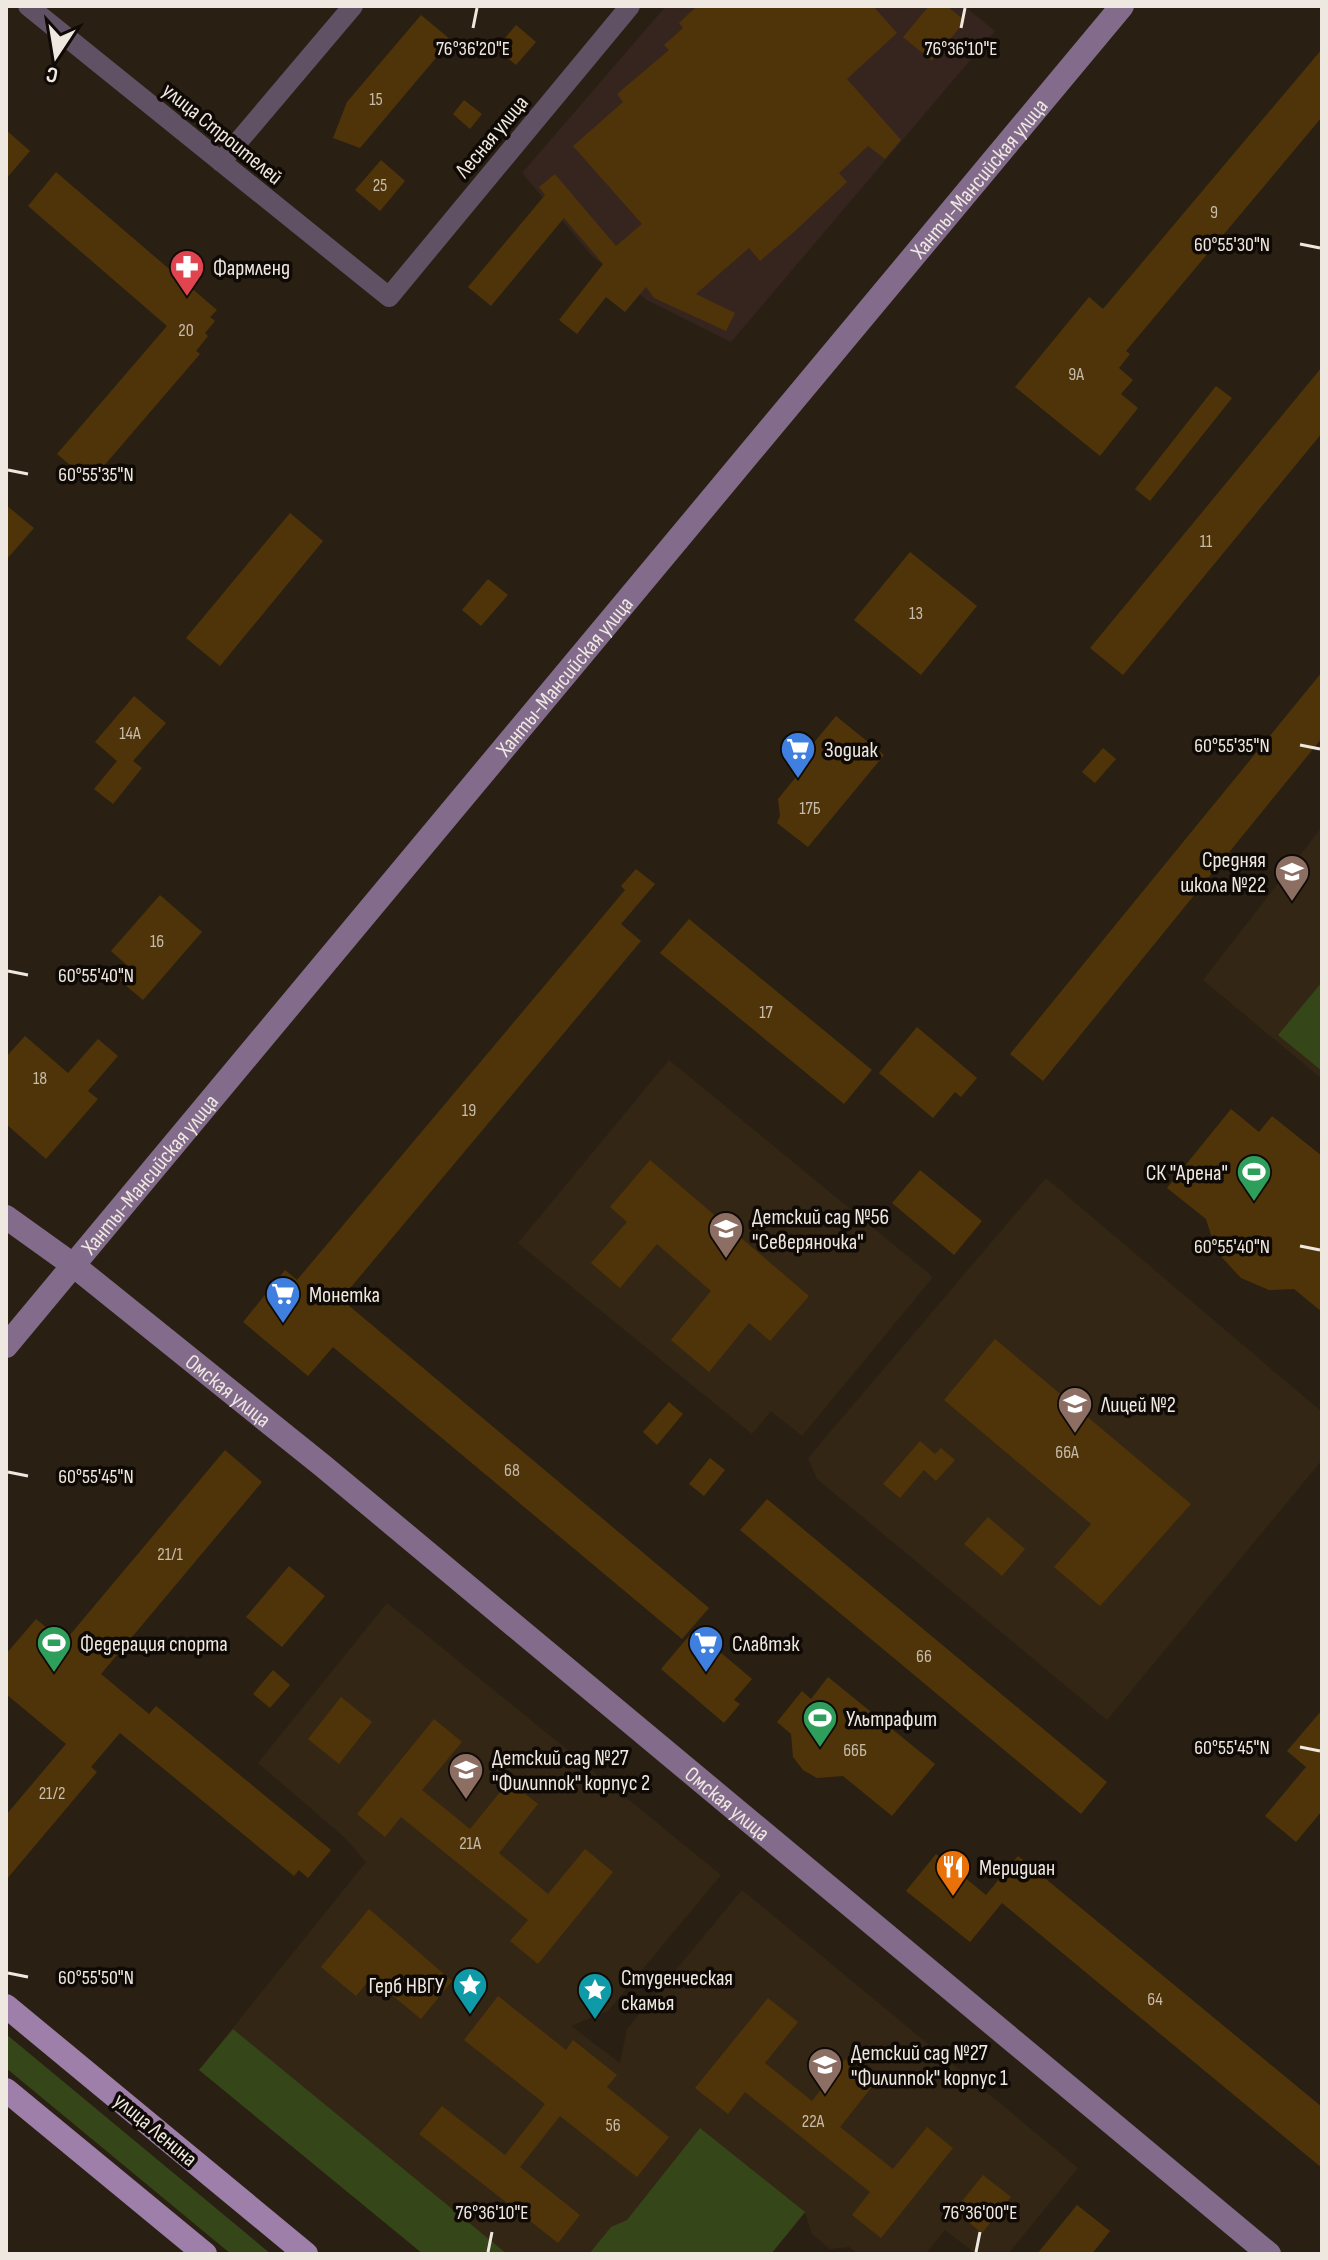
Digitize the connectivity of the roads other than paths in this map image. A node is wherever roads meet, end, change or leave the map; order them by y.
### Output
1 (28, 6) edge
2 (353, 6) edge
3 (630, 6) edge
4 (1122, 6) edge
5 (221, 162) junction
6 (389, 297) joint
7 (6, 1217) edge
8 (73, 1265) junction
9 (6, 1346) edge
10 (6, 2006) edge
11 (6, 2090) edge
12 (205, 2254) edge
13 (306, 2254) edge
14 (1269, 2254) edge

1 - 5 street, улица Строителей
2 - 5 street
3 - 6 street, Лесная улица
4 - 8 main road, Ханты-Мансийская улица
5 - 6 street, улица Строителей
7 - 8 main road, Омская улица
8 - 9 main road, Ханты-Мансийская улица
8 - 14 main road, Омская улица
10 - 13 main road, улица Ленина
11 - 12 main road

